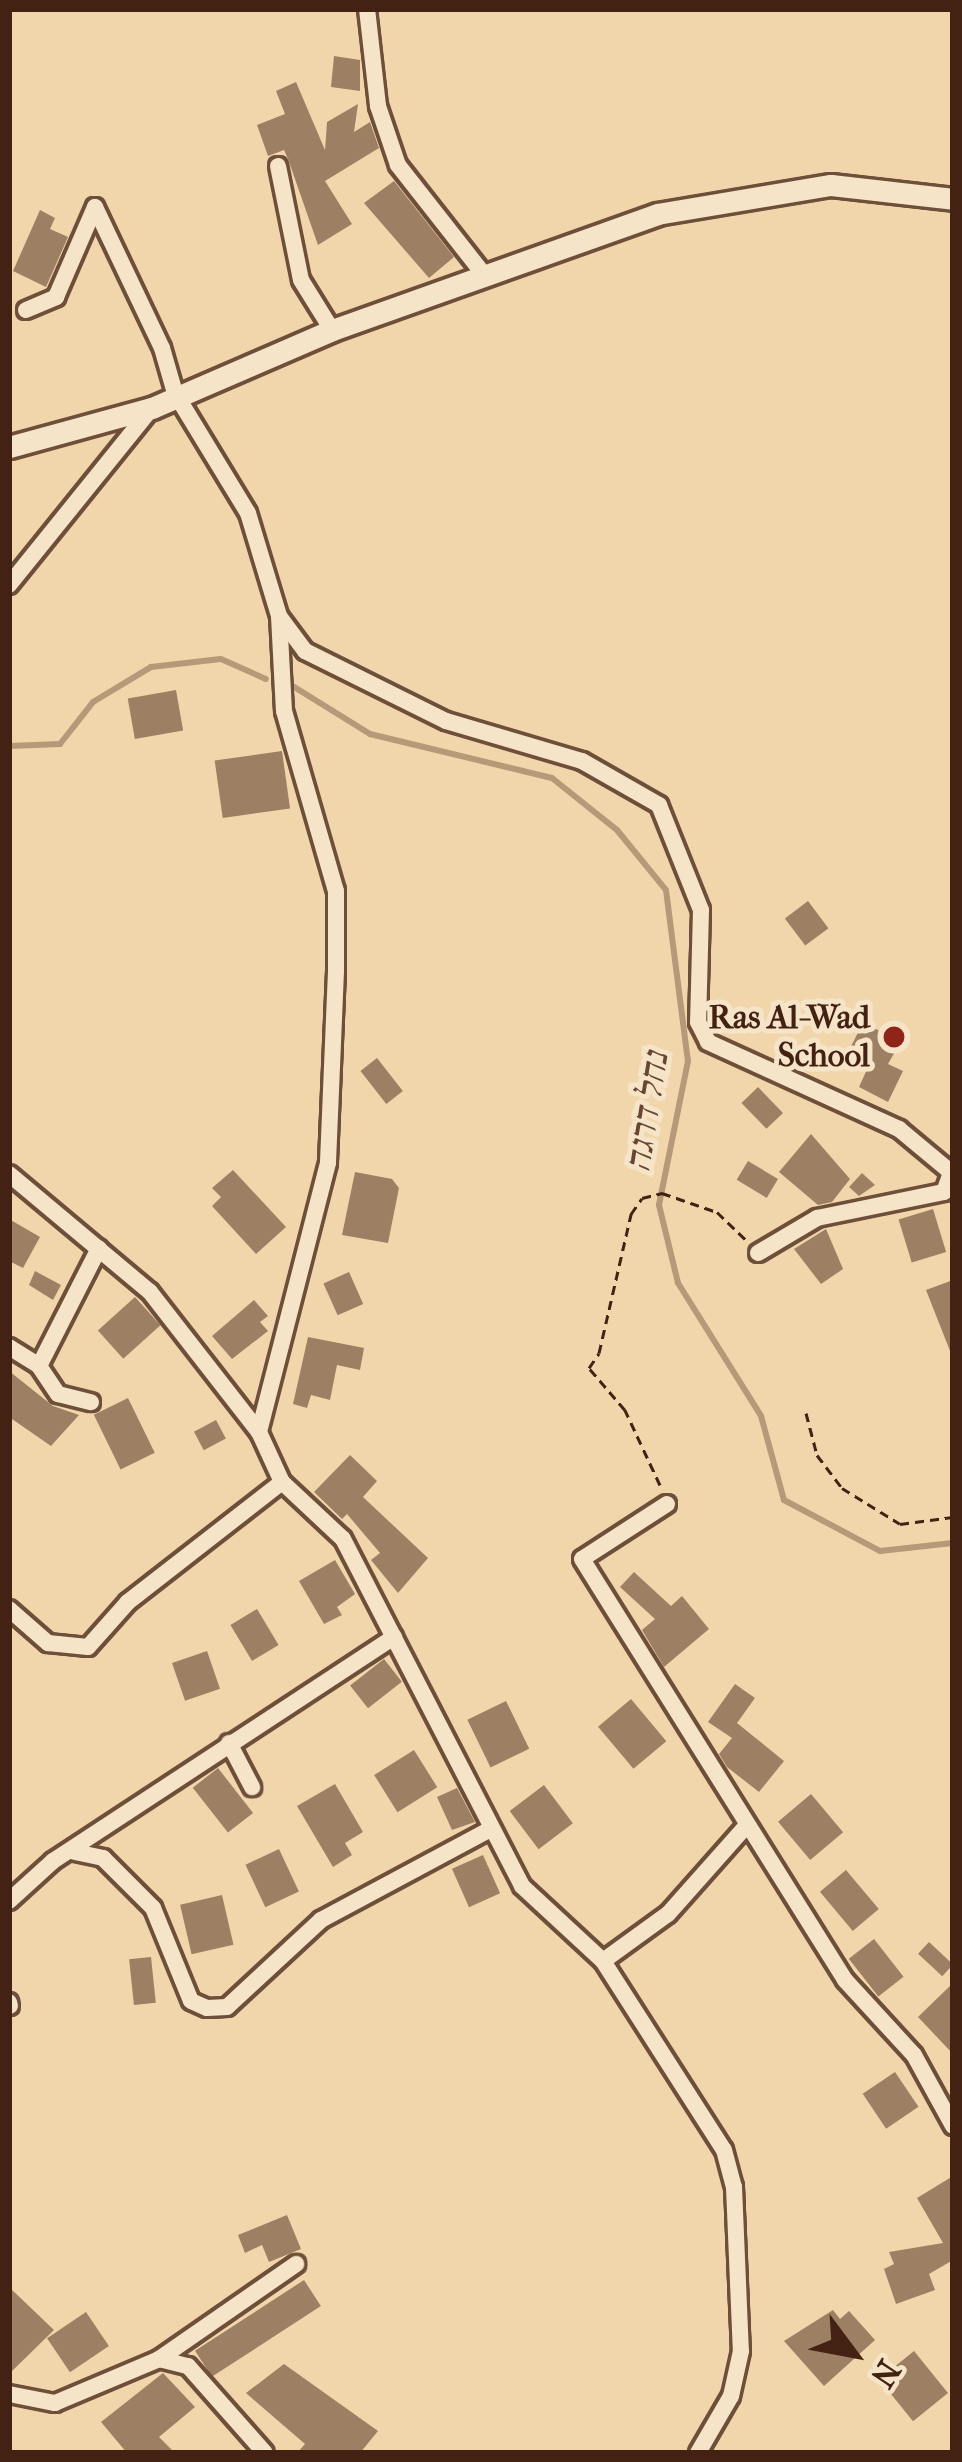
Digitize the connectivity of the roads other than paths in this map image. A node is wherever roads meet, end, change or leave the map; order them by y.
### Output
1 (367, 9) edge
2 (278, 166) dead end
3 (953, 199) edge
4 (484, 276) junction
5 (26, 310) dead end
6 (332, 330) junction
7 (175, 393) junction
8 (152, 408) junction
9 (9, 448) edge
10 (9, 585) edge
11 (279, 616) junction
12 (9, 1174) edge
13 (952, 1174) edge
14 (949, 1195) edge
15 (99, 1248) junction
16 (758, 1253) road end
17 (9, 1347) edge
18 (39, 1366) junction
19 (91, 1402) dead end
20 (259, 1432) junction
21 (281, 1482) junction
22 (667, 1504) road end
23 (9, 1609) edge
24 (394, 1636) junction
25 (229, 1743) junction
26 (253, 1787) dead end
27 (747, 1825) junction
28 (491, 1829) junction
29 (75, 1852) junction
30 (9, 1901) edge
31 (603, 1961) junction
32 (953, 2126) edge
33 (296, 2264) dead end
34 (159, 2359) junction
35 (9, 2395) edge
36 (266, 2453) edge
37 (698, 2453) edge

1 - 4 street
2 - 6 street
3 - 4 street
4 - 6 street
5 - 7 street
6 - 7 street
7 - 8 street
7 - 11 street
8 - 9 street
8 - 10 street
11 - 13 street
11 - 20 street
12 - 15 street
13 - 14 street
14 - 16 street
15 - 18 street
15 - 20 street
17 - 18 street
18 - 19 street
20 - 21 street
21 - 23 street
21 - 24 street
22 - 27 street
24 - 25 street
24 - 28 street
25 - 26 street
25 - 29 street
27 - 31 street
27 - 32 street
28 - 29 street
28 - 31 street
29 - 30 street
31 - 37 street
33 - 34 street
34 - 35 street
34 - 36 street

